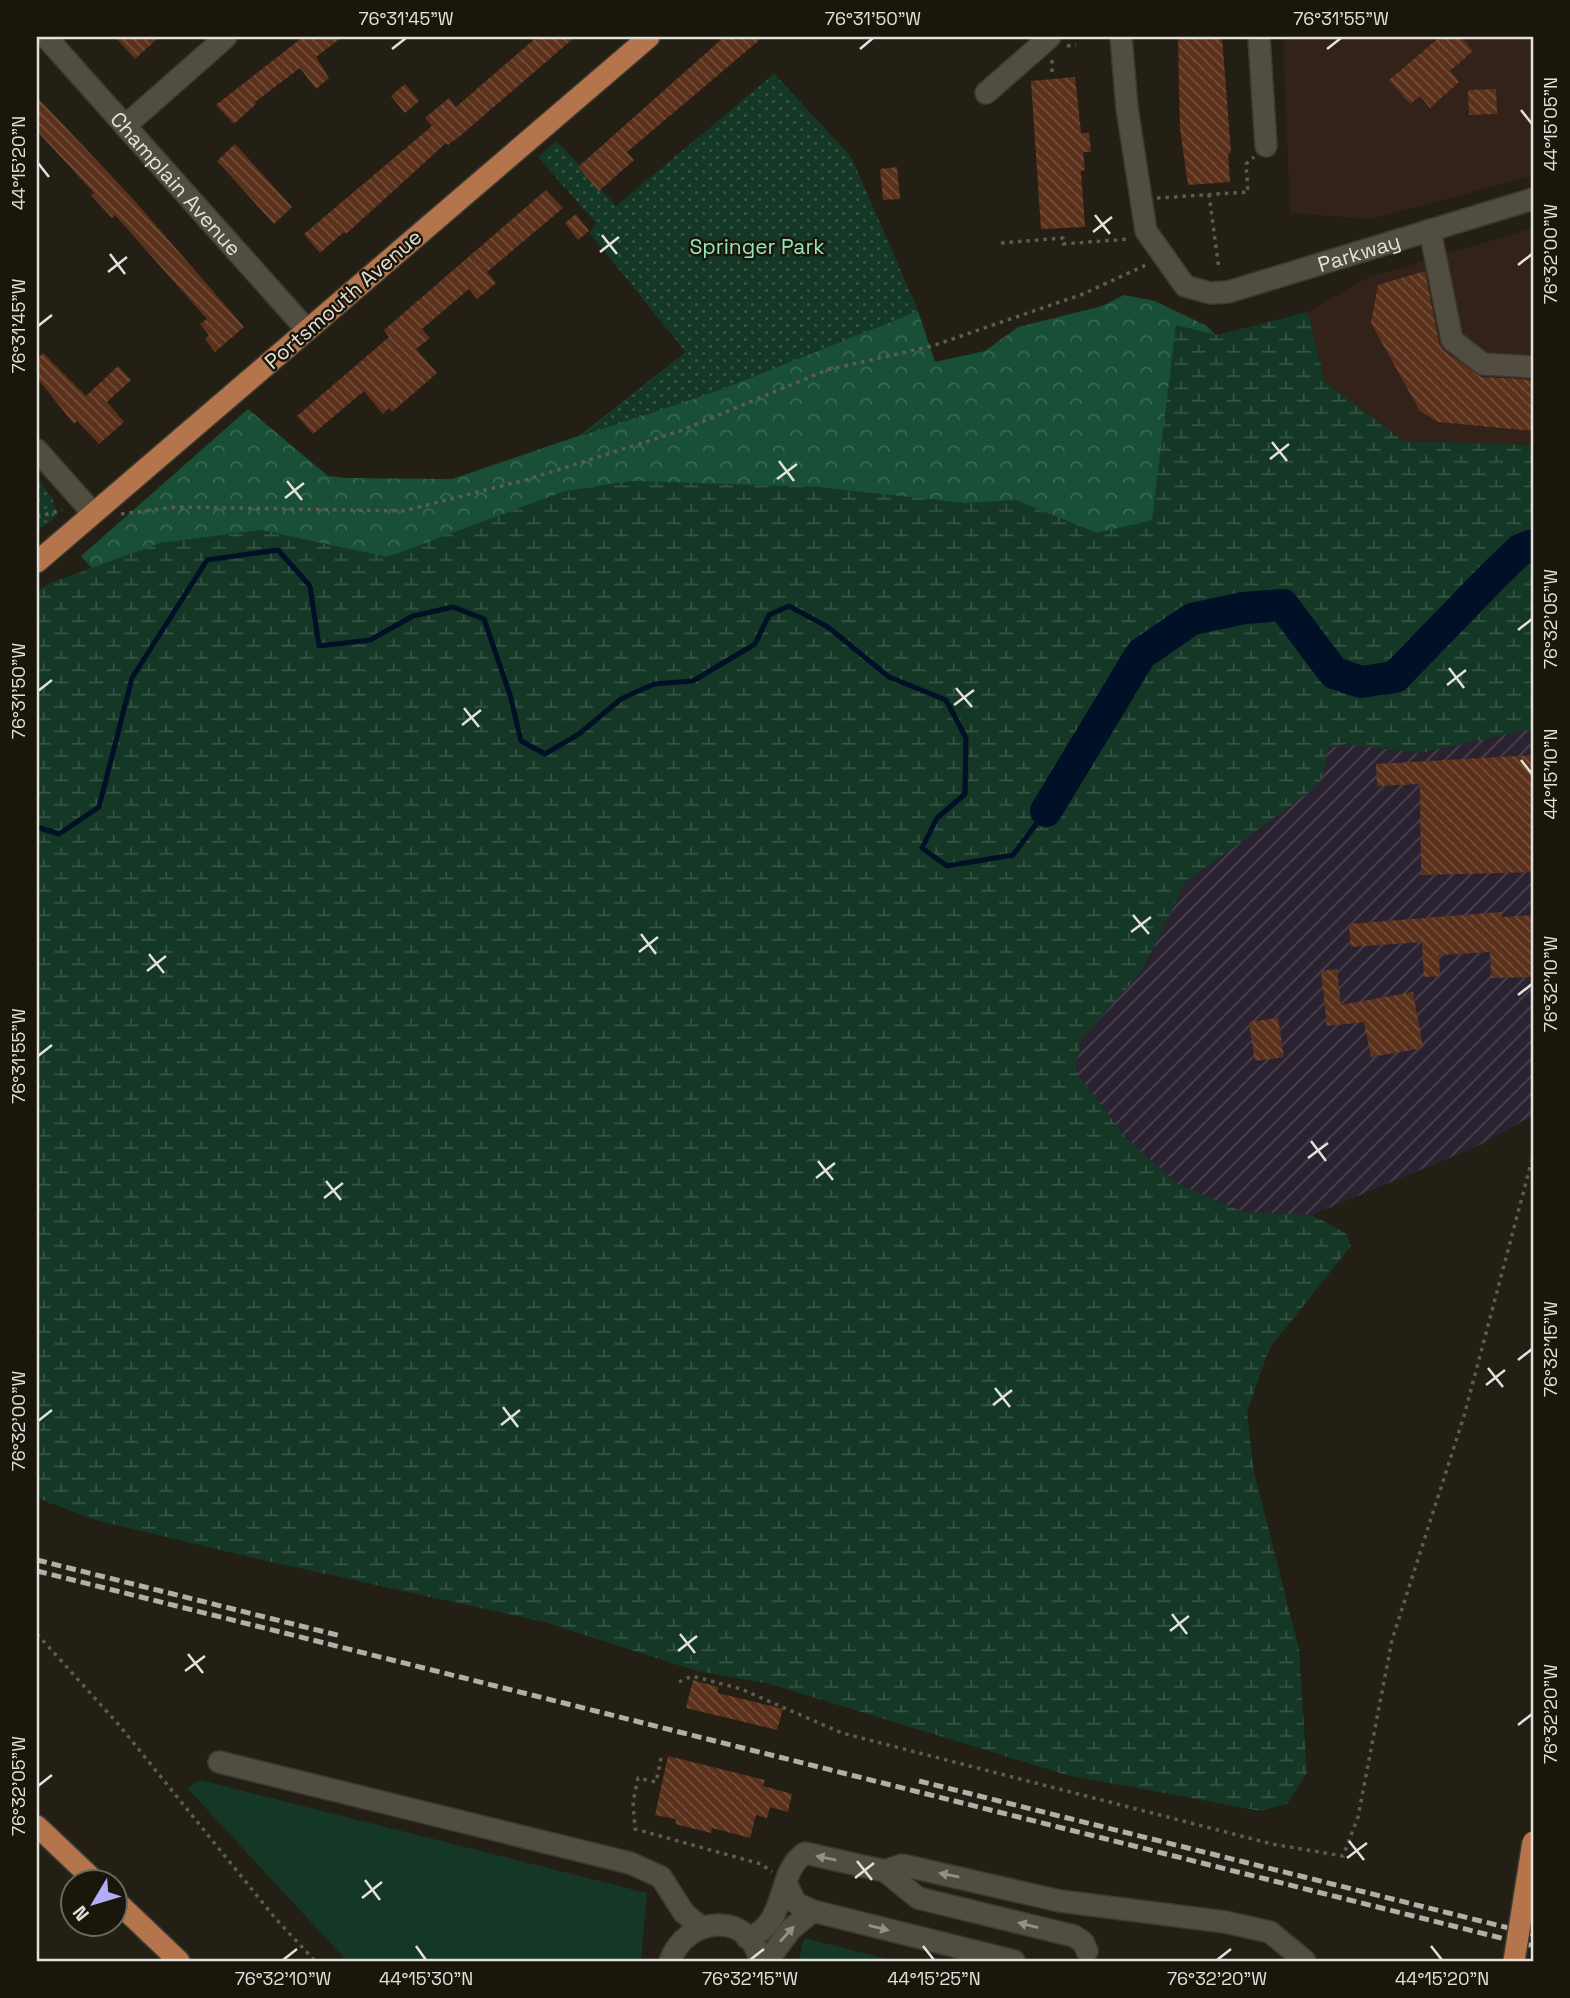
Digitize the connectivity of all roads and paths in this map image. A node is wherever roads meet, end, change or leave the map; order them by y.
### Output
1 (46, 37) edge
2 (226, 37) edge
3 (649, 37) edge
4 (1049, 37) edge
5 (1121, 37) edge
6 (1259, 37) edge
7 (986, 93) dead end
8 (125, 126) junction
9 (1266, 146) joint
10 (1209, 194) junction
11 (1141, 199) junction
12 (1533, 199) edge
13 (1430, 230) junction
14 (1150, 237) junction
15 (1001, 243) dead end
16 (1164, 256) junction
17 (1219, 270) dead end
18 (307, 330) junction
19 (1533, 367) edge
20 (37, 450) edge
21 (62, 510) dead end
22 (102, 515) junction
23 (37, 517) edge
24 (37, 562) edge
25 (1533, 1156) edge
26 (37, 1634) edge
27 (679, 1682) dead end
28 (661, 1758) dead end
29 (219, 1762) dead end
30 (37, 1826) edge
31 (1533, 1840) edge
32 (81, 1868) edge
33 (885, 1871) junction
34 (787, 1885) junction
35 (675, 1896) junction
36 (1095, 1906) junction
37 (813, 1911) junction
38 (130, 1914) edge
39 (701, 1927) junction
40 (747, 1938) junction
41 (672, 1955) edge
42 (1085, 1956) edge
43 (179, 1961) edge
44 (315, 1961) edge
45 (760, 1961) edge
46 (767, 1961) edge
47 (1014, 1961) edge
48 (1305, 1961) edge
49 (1514, 1961) edge

1 - 8 street, Champlain Avenue
2 - 8 street
3 - 18 main road, Portsmouth Avenue
4 - 7 street
5 - 11 street
6 - 9 street
8 - 18 street, Champlain Avenue
9 - 10 path
10 - 11 path
10 - 17 path
11 - 14 street
12 - 13 street, Parkway
13 - 16 street, Parkway
13 - 19 street
14 - 15 path
14 - 16 street
16 - 22 path
18 - 22 main road, Portsmouth Avenue
20 - 22 street
21 - 23 path
22 - 24 main road, Portsmouth Avenue
25 - 27 path
26 - 44 path
28 - 34 path
29 - 35 street
30 - 32 main road
31 - 49 main road, bridge
33 -> 34 street
36 -> 33 street
42 -> 33 street
34 - 37 street
34 - 40 street
35 - 39 street
35 - 41 street
36 - 42 street
36 - 48 street
46 -> 37 street
37 -> 47 street
38 - 43 main road
39 - 40 street
39 - 41 street
40 - 45 street

